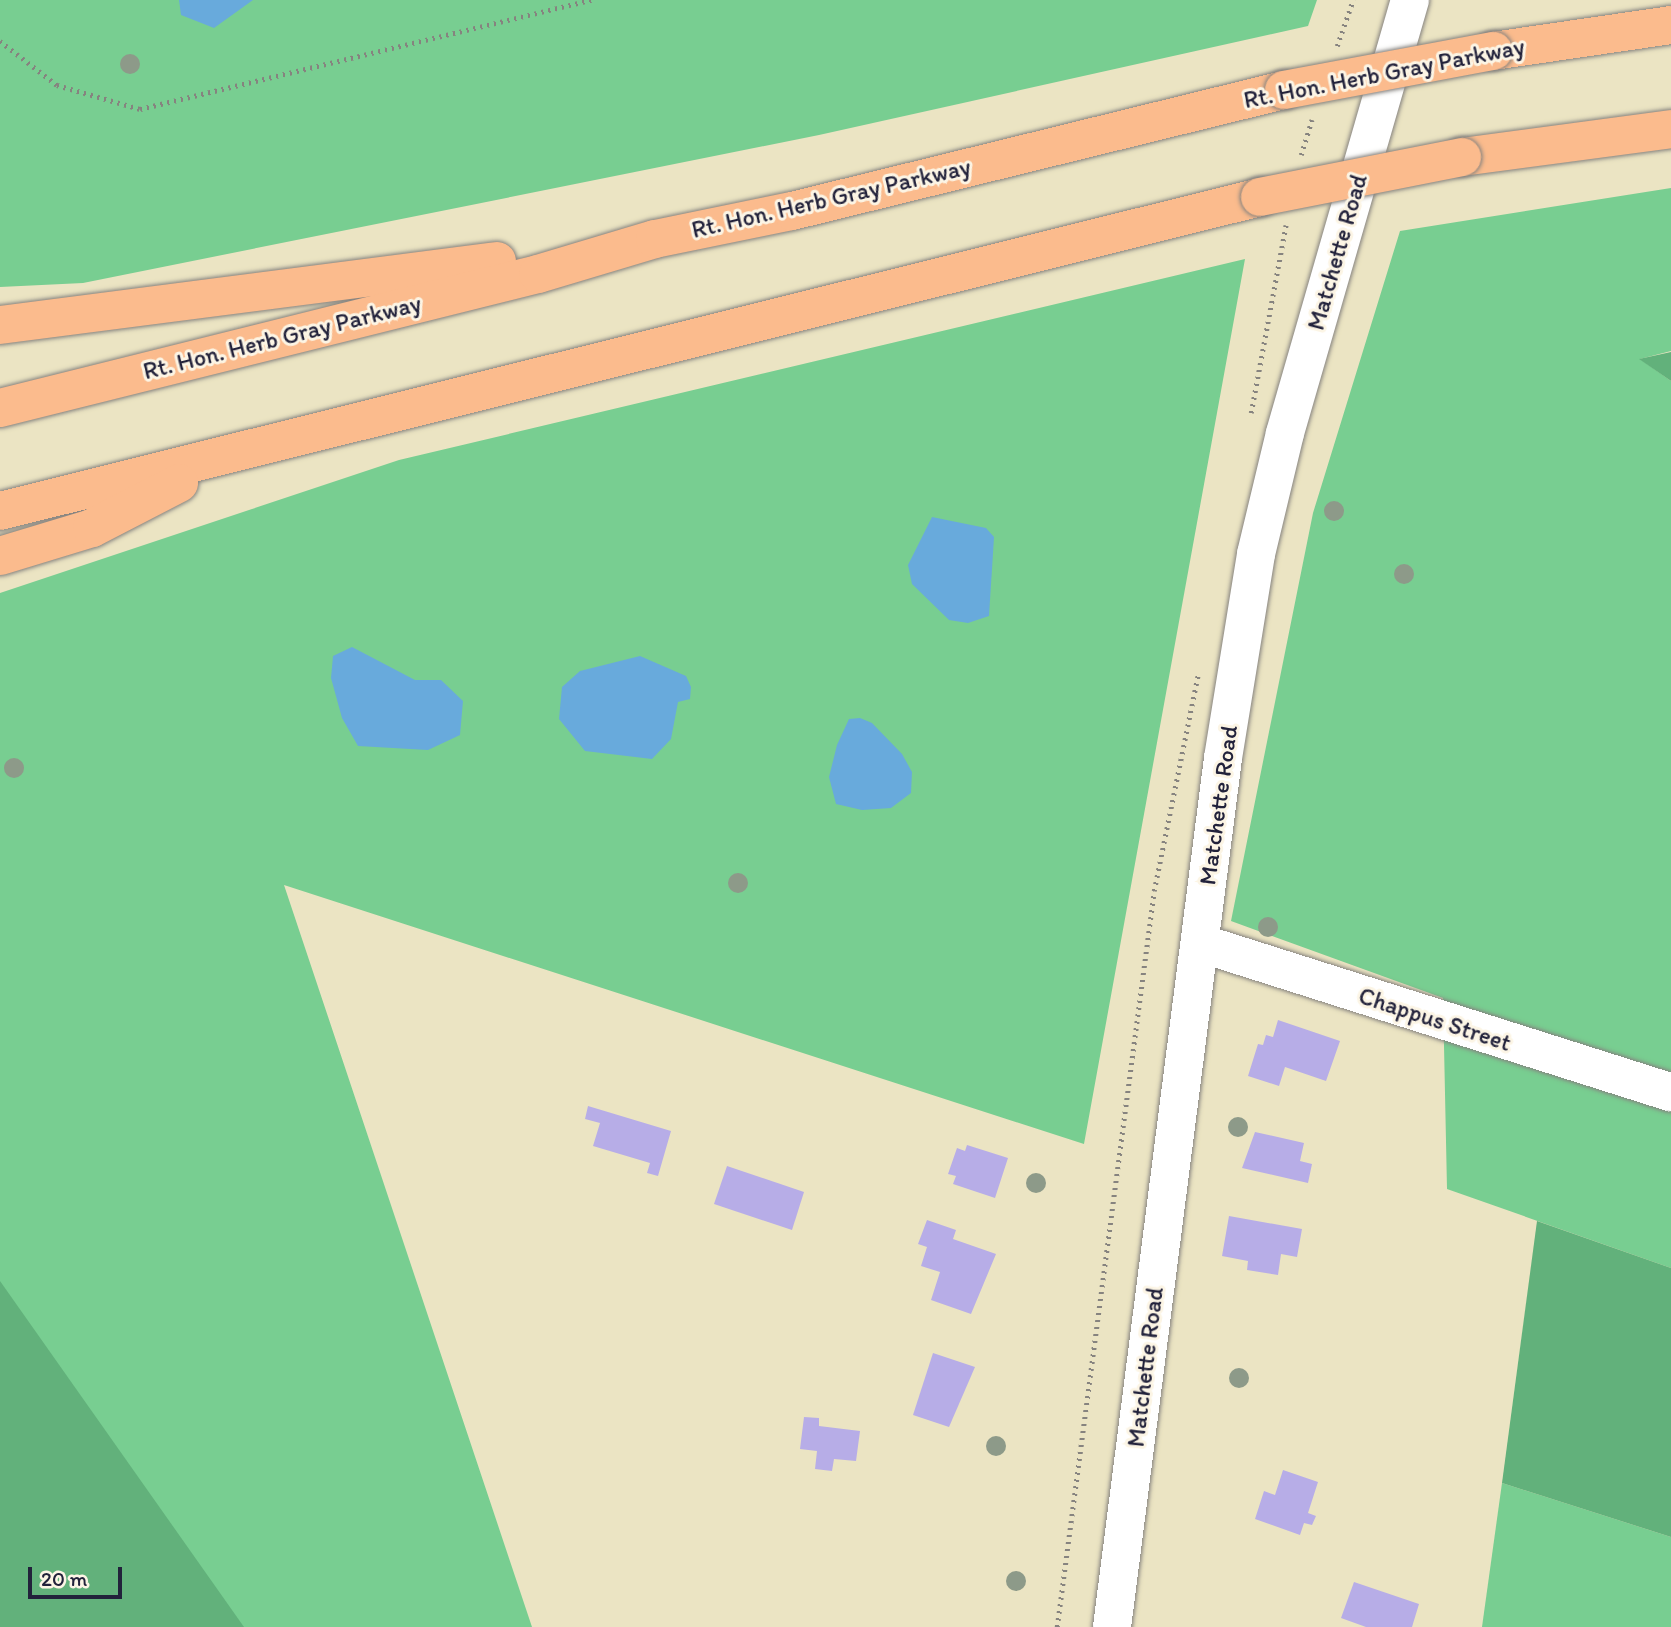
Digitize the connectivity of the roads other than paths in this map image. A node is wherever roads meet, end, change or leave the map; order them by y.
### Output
1 (1409, 0) edge
2 (1671, 25) edge
3 (1671, 129) edge
4 (655, 239) junction
5 (0, 325) edge
6 (0, 408) edge
7 (234, 455) junction
8 (0, 511) edge
9 (0, 556) edge
10 (1200, 943) junction
11 (1671, 1092) edge
12 (1112, 1627) edge

1 - 10 street, Matchette Road
2 - 4 highway, Rt. Hon. Herb Gray Parkway, bridge
3 - 7 highway, bridge
4 - 5 highway
4 - 6 highway, Rt. Hon. Herb Gray Parkway
7 - 8 highway
7 - 9 highway
10 - 11 street, Chappus Street
10 - 12 street, Matchette Road

